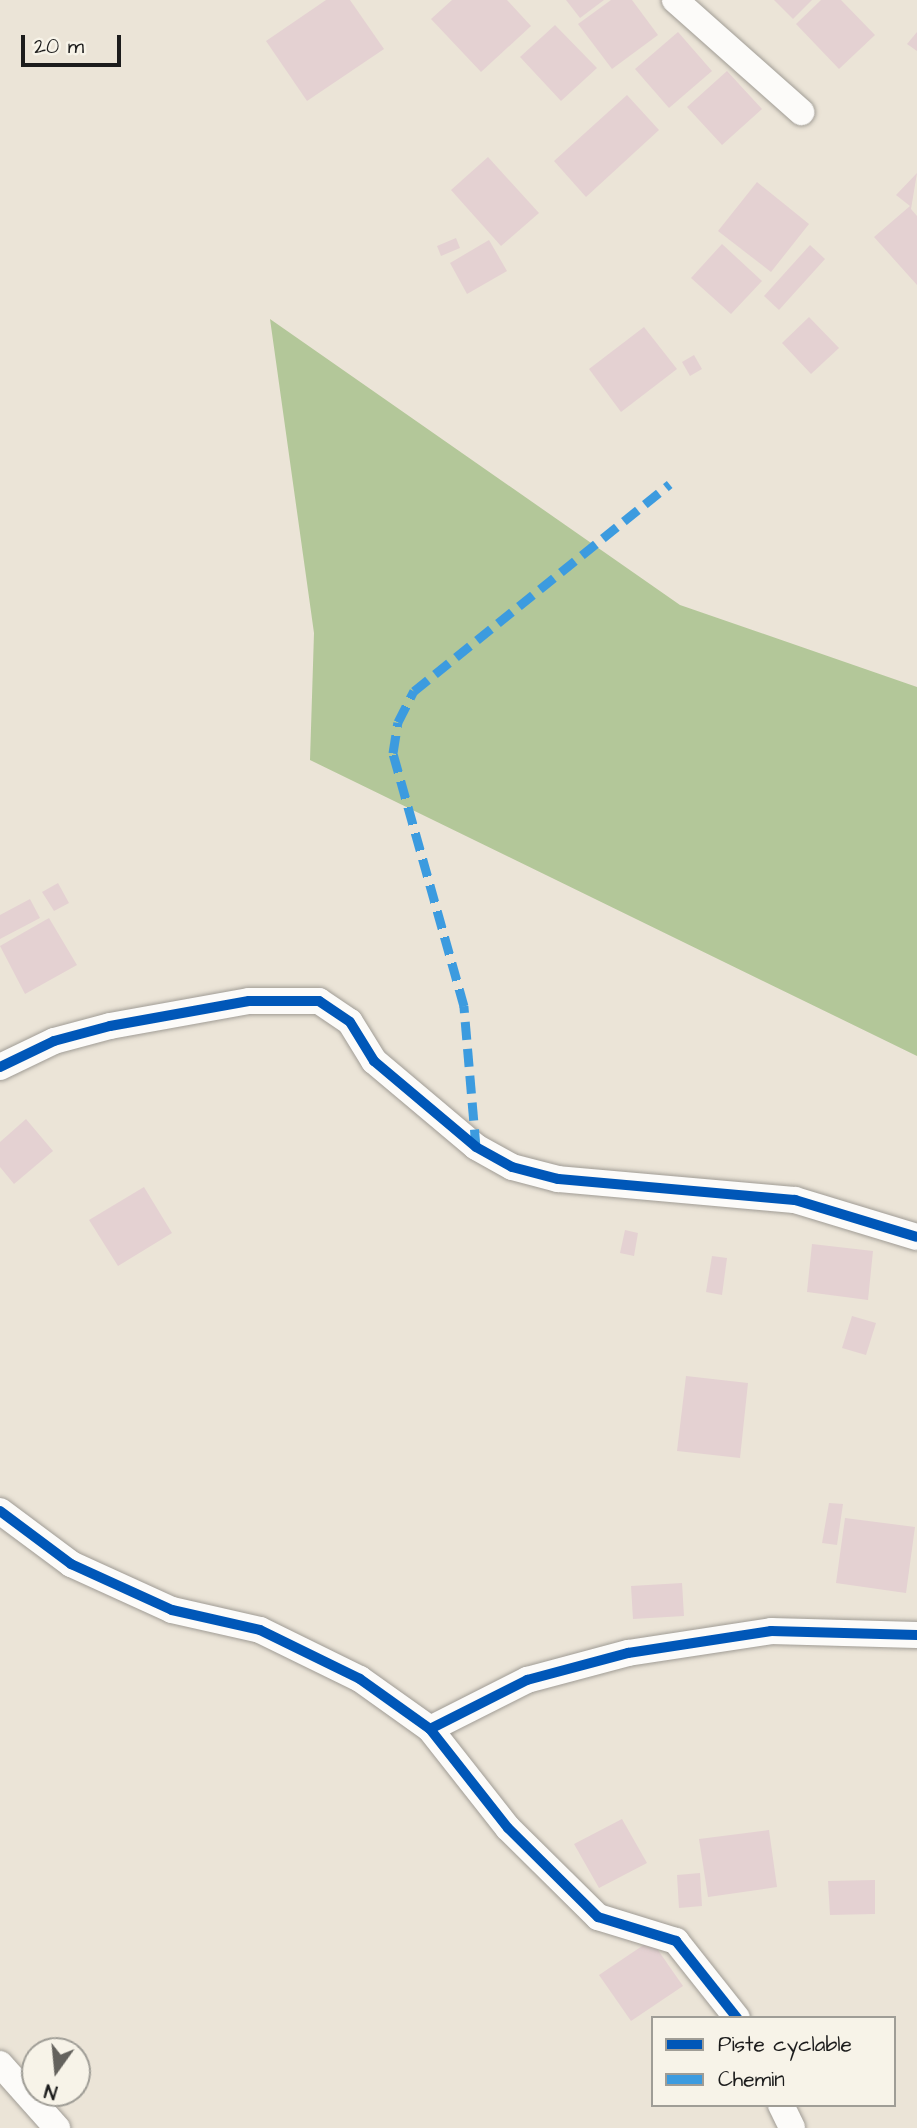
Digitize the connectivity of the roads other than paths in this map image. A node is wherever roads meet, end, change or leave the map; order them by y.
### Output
1 (675, 0) edge
2 (801, 112) dead end
3 (0, 1067) edge
4 (917, 1237) edge
5 (0, 1511) edge
6 (917, 1635) edge
7 (430, 1729) junction
8 (735, 2016) edge
9 (0, 2064) edge
10 (782, 2107) edge
11 (57, 2128) edge
12 (792, 2128) edge

1 - 2 street
3 - 4 street
5 - 7 street
6 - 7 street
7 - 8 street
9 - 11 street
10 - 12 street

